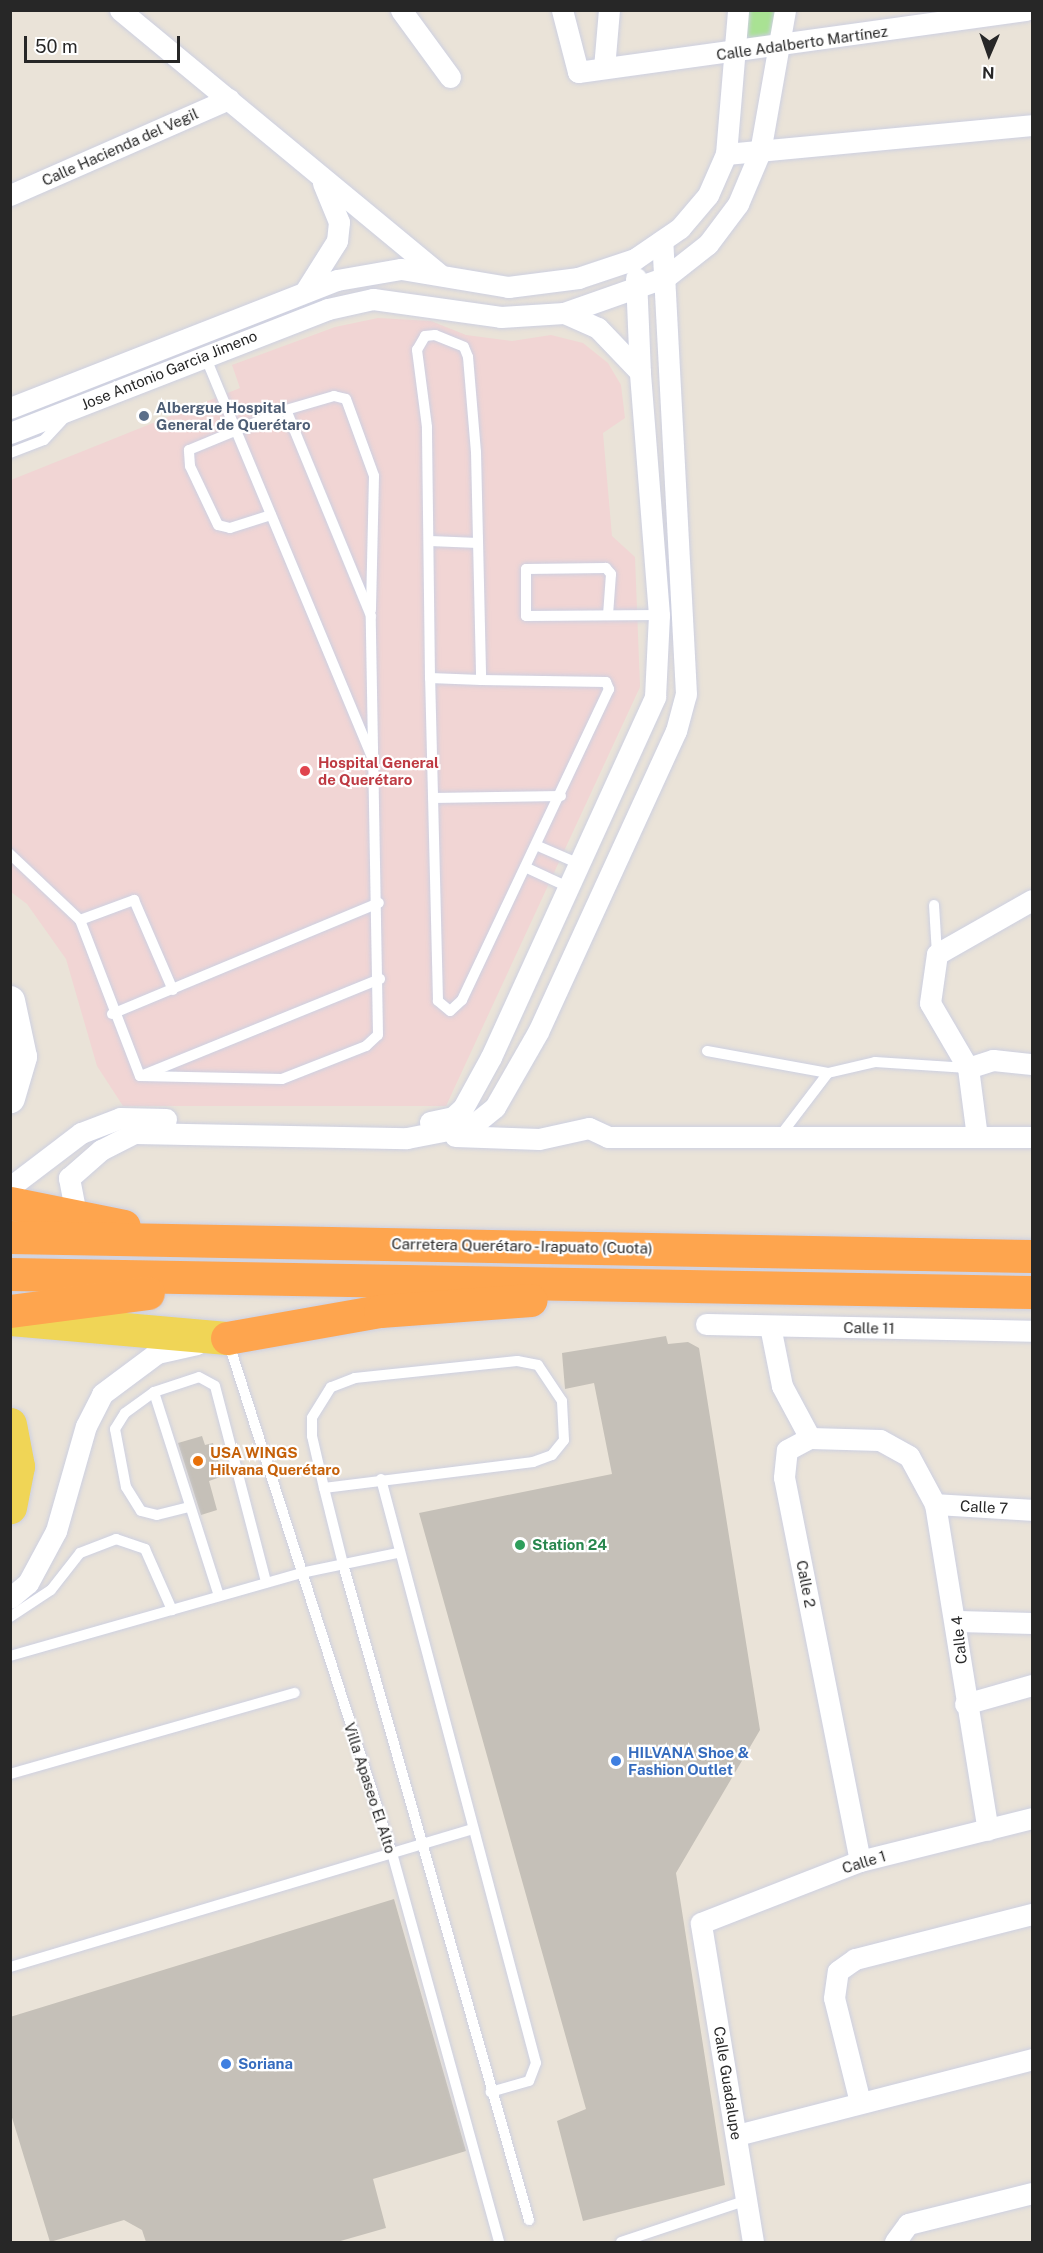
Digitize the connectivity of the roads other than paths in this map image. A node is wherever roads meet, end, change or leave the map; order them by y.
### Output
1 (120, 10) edge
2 (401, 10) edge
3 (562, 10) edge
4 (609, 10) edge
5 (738, 10) edge
6 (785, 10) edge
7 (1027, 10) edge
8 (906, 20) edge
9 (780, 45) junction
10 (734, 53) junction
11 (604, 68) junction
12 (450, 77) dead end
13 (229, 99) junction
14 (1032, 125) edge
15 (760, 152) junction
16 (726, 154) junction
17 (322, 179) junction
18 (10, 195) edge
19 (662, 241) junction
20 (635, 259) junction
21 (440, 274) junction
22 (666, 277) junction
23 (306, 290) junction
24 (637, 290) junction
25 (564, 313) junction
26 (205, 356) junction
27 (640, 372) junction
28 (10, 408) edge
29 (73, 409) junction
30 (286, 410) junction
31 (237, 428) junction
32 (10, 433) edge
33 (10, 453) edge
34 (271, 515) junction
35 (430, 540) junction
36 (478, 543) junction
37 (608, 615) junction
38 (659, 615) junction
39 (371, 616) junction
40 (430, 678) junction
41 (481, 680) junction
42 (375, 766) junction
43 (561, 795) junction
44 (433, 798) junction
45 (538, 846) junction
46 (10, 854) edge
47 (583, 865) junction
48 (527, 868) junction
49 (572, 888) junction
50 (1032, 900) edge
51 (379, 903) junction
52 (934, 905) dead end
53 (80, 920) junction
54 (937, 954) junction
55 (380, 979) junction
56 (173, 990) junction
57 (10, 1000) edge
58 (112, 1014) junction
59 (707, 1051) dead end
60 (1032, 1064) edge
61 (968, 1068) junction
62 (828, 1073) junction
63 (140, 1076) junction
64 (10, 1098) edge
65 (410, 1126) junction
66 (435, 1135) junction
67 (978, 1137) junction
68 (1032, 1137) edge
69 (778, 1139) junction
70 (10, 1187) edge
71 (10, 1203) edge
72 (76, 1214) junction
73 (10, 1238) edge
74 (181, 1240) junction
75 (1032, 1256) edge
76 (10, 1274) edge
77 (261, 1278) junction
78 (759, 1284) junction
79 (1032, 1292) edge
80 (10, 1311) edge
81 (10, 1319) edge
82 (706, 1324) dead end
83 (770, 1326) junction
84 (1032, 1331) edge
85 (227, 1338) junction
86 (154, 1392) junction
87 (10, 1424) edge
88 (810, 1438) junction
89 (381, 1479) junction
90 (324, 1488) junction
91 (935, 1504) junction
92 (10, 1507) edge
93 (188, 1507) junction
94 (1032, 1510) edge
95 (398, 1552) junction
96 (343, 1564) junction
97 (301, 1573) junction
98 (266, 1582) junction
99 (219, 1596) junction
100 (10, 1598) edge
101 (172, 1610) junction
102 (10, 1617) edge
103 (958, 1621) junction
104 (1032, 1623) edge
105 (10, 1656) edge
106 (1032, 1685) edge
107 (295, 1693) dead end
108 (965, 1704) junction
109 (10, 1774) edge
110 (1032, 1818) edge
111 (471, 1830) junction
112 (988, 1830) junction
113 (421, 1845) junction
114 (392, 1853) junction
115 (860, 1862) junction
116 (1032, 1914) edge
117 (701, 1923) joint
118 (10, 1967) edge
119 (1032, 2058) edge
120 (491, 2092) junction
121 (860, 2102) junction
122 (737, 2134) junction
123 (1032, 2193) edge
124 (744, 2201) junction
125 (529, 2220) dead end
126 (499, 2242) edge
127 (621, 2242) edge
128 (753, 2242) edge
129 (895, 2242) edge

1 - 13 street
2 - 12 street
3 - 11 street, Calle Adalberto Martínez
4 - 11 street
5 - 10 street, Jose Antonio Garcia Jimeno
6 - 9 street
7 - 8 street, Calle Adalberto Martínez
8 - 9 street, Calle Adalberto Martínez
9 - 10 street, Calle Adalberto Martínez
9 - 15 street
10 - 11 street, Calle Adalberto Martínez
10 - 16 street, Jose Antonio Garcia Jimeno
13 - 17 street
13 - 18 street, Calle Hacienda del Vegil
14 - 15 street
15 - 16 street
15 - 22 street
16 - 19 street, Jose Antonio Garcia Jimeno
17 - 21 street
17 - 23 street
19 - 20 street, Jose Antonio Garcia Jimeno
19 - 22 street
20 - 21 street, Jose Antonio Garcia Jimeno
20 - 24 street
21 - 23 street, Jose Antonio Garcia Jimeno
22 - 24 street
22 - 66 street
23 - 28 street, Jose Antonio Garcia Jimeno
24 - 25 street
24 - 27 street
25 - 26 street, Jose Antonio Garcia Jimeno
25 - 27 street
26 - 29 street, Jose Antonio Garcia Jimeno
26 - 31 lane
27 - 38 street
29 - 32 street, Jose Antonio Garcia Jimeno
29 - 33 lane
30 - 31 lane
30 - 39 lane
30 - 39 lane
31 - 34 lane
31 - 34 lane
34 - 42 lane
35 - 36 lane
35 - 36 lane
35 - 40 lane
36 - 41 lane
37 - 37 lane
37 - 38 lane
38 - 47 street
39 - 42 lane
40 - 41 lane
40 - 44 lane
41 - 43 lane
42 - 51 lane
43 - 44 lane
43 - 45 lane
44 - 48 lane
45 - 47 lane
45 - 48 lane
46 - 53 lane
47 - 49 street
48 - 49 lane
49 - 65 street
50 - 54 street
51 - 55 lane
51 - 56 lane
52 - 54 lane
53 - 56 lane
53 - 58 lane
54 - 61 street
55 - 63 lane
55 - 63 lane
56 - 58 lane
57 - 64 main road
58 - 63 lane
59 - 62 lane
60 - 61 street
61 - 62 lane
61 - 67 street
62 - 69 lane
65 - 66 street
65 - 70 street
66 - 69 street
66 - 72 street
67 - 68 street
67 - 69 street
71 - 72 highway
72 - 74 highway
73 - 74 highway, Carretera Querétaro - Irapuato (Cuota)
74 - 75 highway, Carretera Querétaro - Irapuato (Cuota)
76 - 77 highway
77 - 78 highway
77 - 80 highway
78 - 79 highway
78 - 85 highway
81 - 85 main road
82 - 83 street, Calle 11
83 - 84 street, Calle 11
83 - 88 street
85 - 97 lane, Villa Apaseo El Alto
85 - 100 street
86 - 93 lane
86 - 93 lane
86 - 98 lane
87 - 92 main road
88 - 91 street, Calle 4
88 - 115 street, Calle 2
89 - 90 lane
89 - 90 lane
89 - 95 lane
90 - 96 lane
91 - 94 street, Calle 7
91 - 103 street, Calle 4
93 - 99 lane
95 - 96 lane
95 - 111 lane
96 - 97 lane
96 - 113 lane
97 - 98 lane
97 - 114 lane, Villa Apaseo El Alto
98 - 99 lane
99 - 101 lane
101 - 102 lane
101 - 105 lane
103 - 104 street
103 - 108 street, Calle 4
106 - 108 street
107 - 109 lane
108 - 112 street, Calle 4
110 - 112 street, Calle 1
111 - 113 lane
111 - 120 lane
112 - 115 street, Calle 1
113 - 114 lane
113 - 120 lane
114 - 118 lane
114 - 126 lane, Villa Apaseo El Alto
115 - 117 street, Calle 1
116 - 121 street
117 - 122 street, Calle Guadalupe
119 - 121 street
120 - 125 lane
121 - 122 street
122 - 124 street, Calle Guadalupe
123 - 129 street
124 - 127 lane
124 - 128 street, Calle Guadalupe

